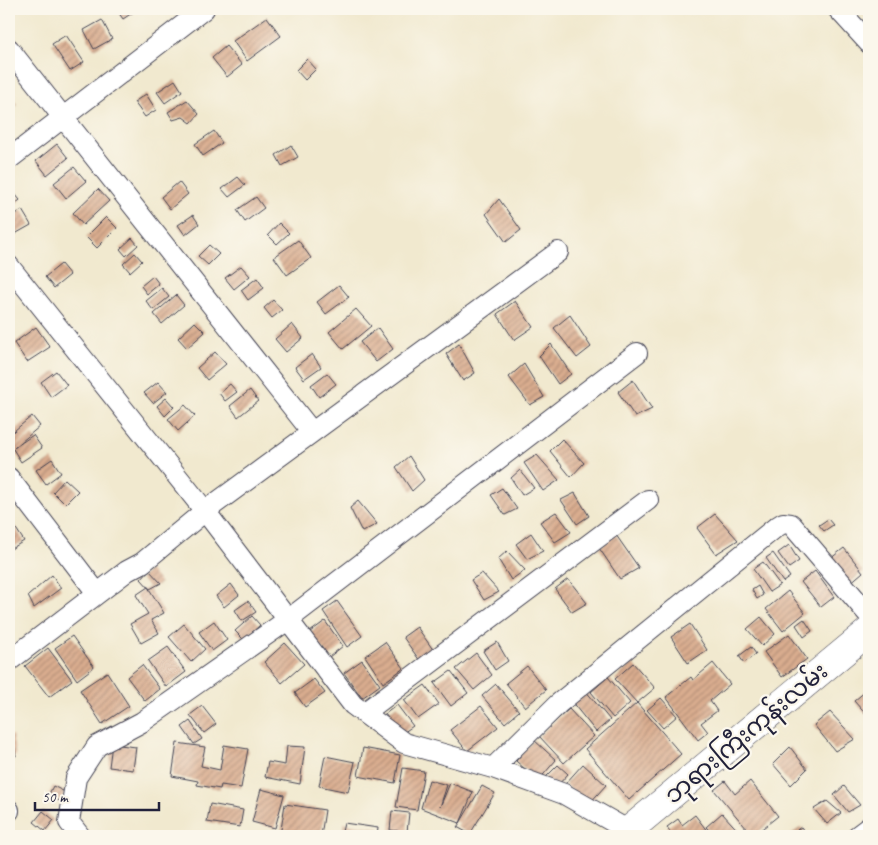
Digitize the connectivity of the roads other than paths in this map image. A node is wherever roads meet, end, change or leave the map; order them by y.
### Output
1 (838, 9) edge
2 (189, 12) edge
3 (869, 43) edge
4 (9, 49) edge
5 (64, 117) junction
6 (9, 159) edge
7 (558, 252) dead end
8 (9, 266) edge
9 (637, 353) dead end
10 (312, 432) junction
11 (9, 478) edge
12 (648, 500) dead end
13 (205, 511) junction
14 (97, 593) junction
15 (869, 615) edge
16 (289, 619) junction
17 (869, 630) edge
18 (9, 661) edge
19 (364, 714) junction
20 (494, 768) junction
21 (869, 827) edge
22 (625, 834) edge
23 (80, 836) edge
24 (857, 836) edge

1 - 3 street
2 - 5 street
4 - 5 street
5 - 6 street
5 - 10 street
7 - 10 street
8 - 13 street
9 - 16 street
10 - 13 street
11 - 14 street
12 - 19 street
13 - 14 street
13 - 16 street
14 - 18 street
15 - 20 street
16 - 19 street
16 - 23 street
17 - 22 street, ဘုရားကြီးကုန်းလမ်း
19 - 20 street
20 - 22 street
21 - 24 street

